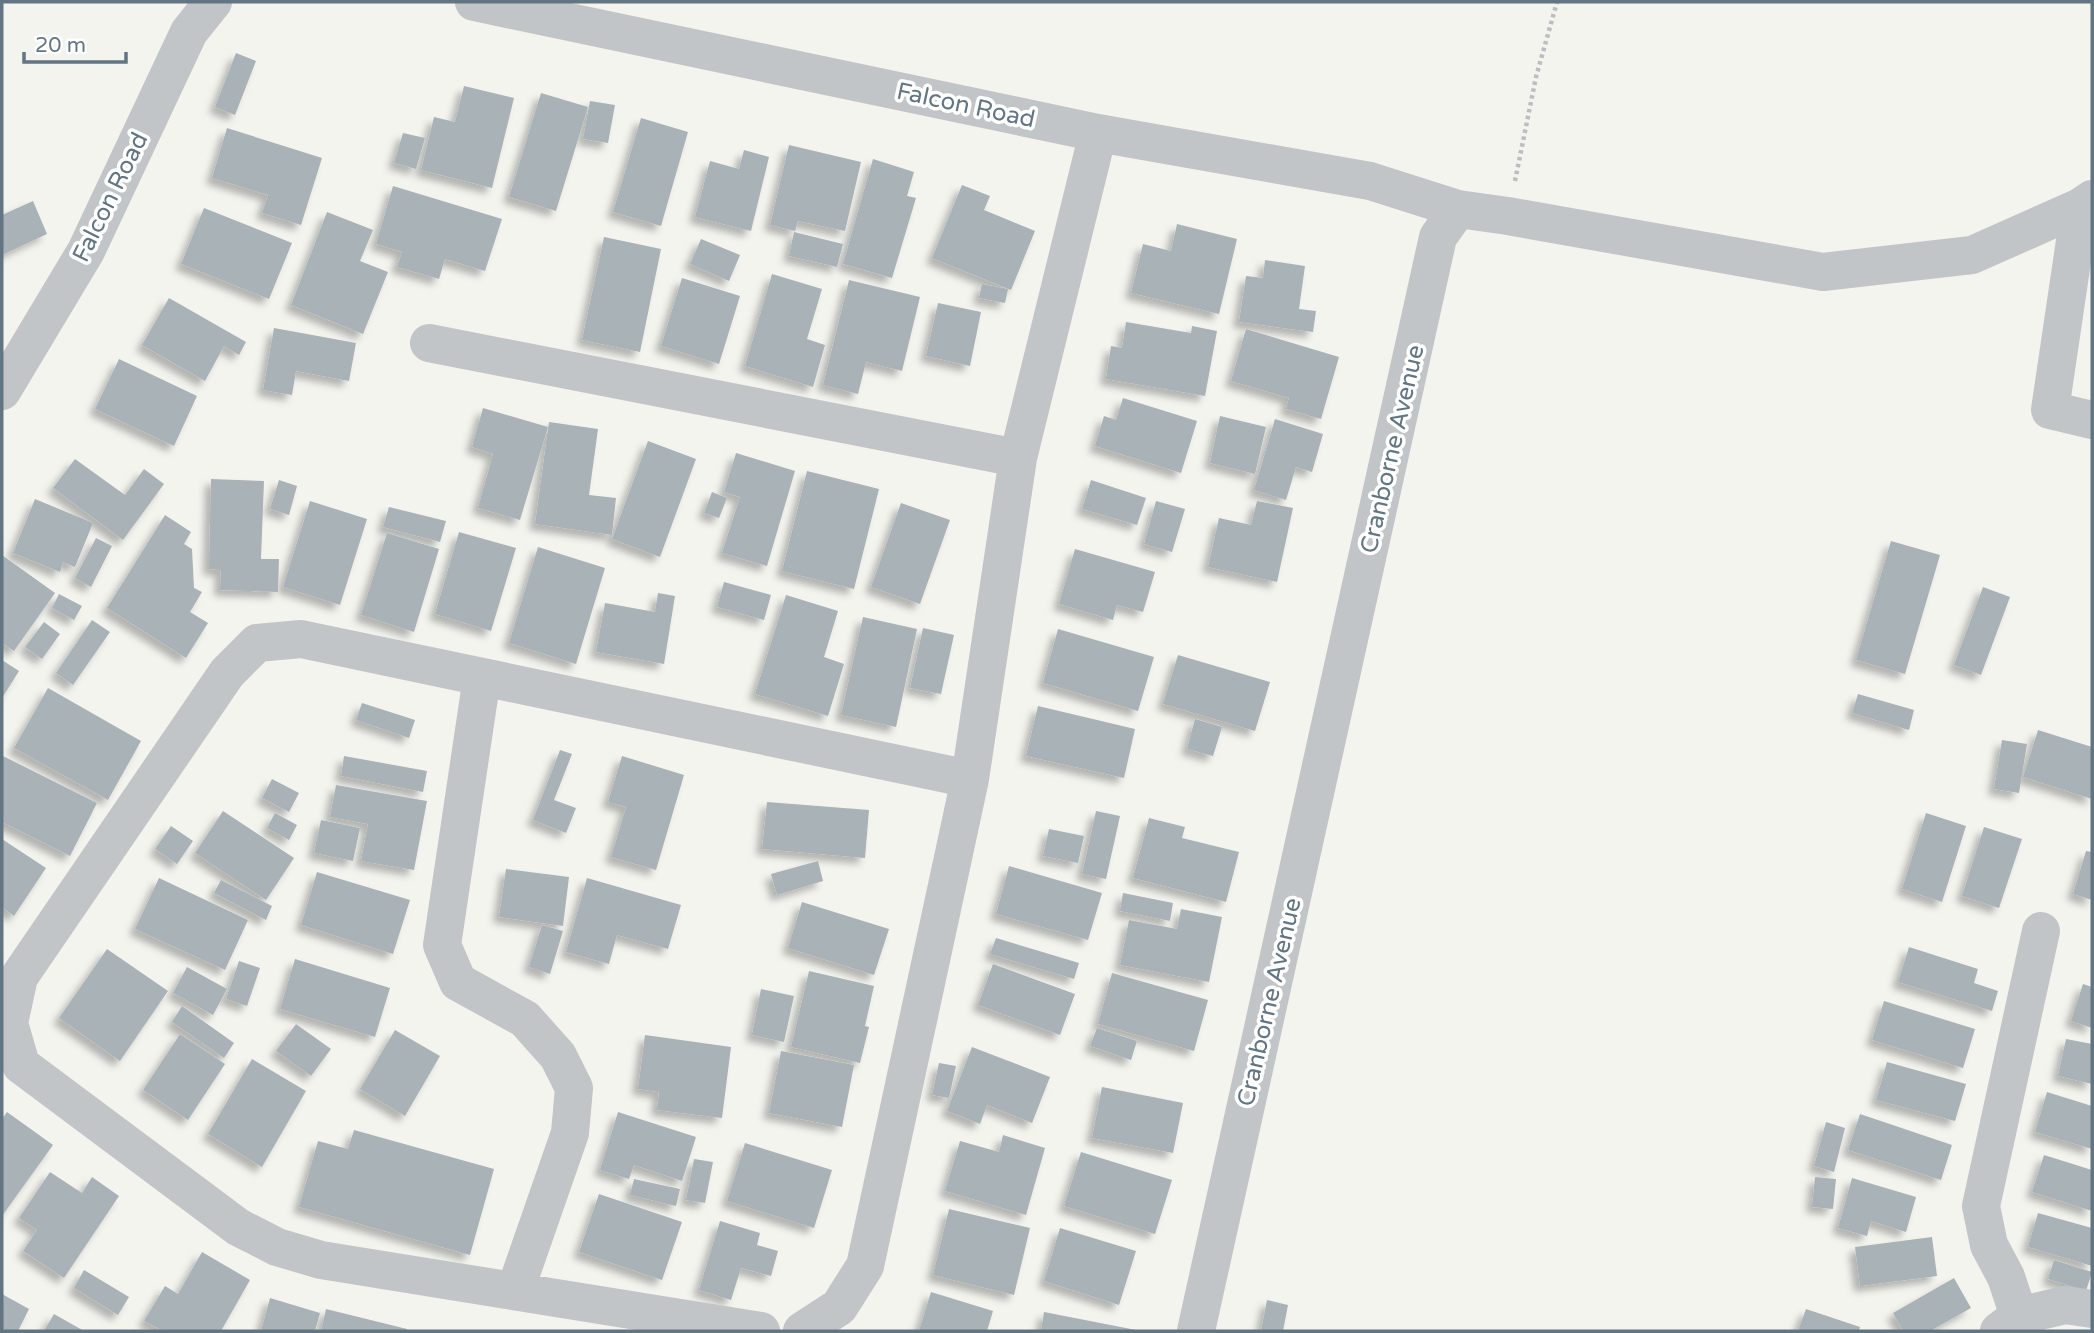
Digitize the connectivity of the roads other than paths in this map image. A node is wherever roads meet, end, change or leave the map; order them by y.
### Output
1 (213, 2) edge
2 (474, 2) edge
3 (1098, 133) junction
4 (2086, 203) edge
5 (1458, 209) junction
6 (429, 343) dead end
7 (2, 391) edge
8 (2092, 420) edge
9 (1018, 458) junction
10 (482, 677) junction
11 (970, 779) junction
12 (2041, 931) dead end
13 (515, 1291) junction
14 (2092, 1309) edge
15 (623, 1320) edge
16 (2009, 1324) edge
17 (761, 1331) edge
18 (802, 1331) edge
19 (1196, 1331) edge

1 - 7 street, Falcon Road
2 - 3 street, Falcon Road
3 - 5 street, Falcon Road
3 - 9 street
4 - 5 street
4 - 8 street
5 - 19 street, Cranborne Avenue
6 - 9 street
9 - 11 street
10 - 11 street
10 - 13 street
10 - 13 street
11 - 18 street
12 - 16 street
13 - 15 street
14 - 16 street
15 - 17 street

